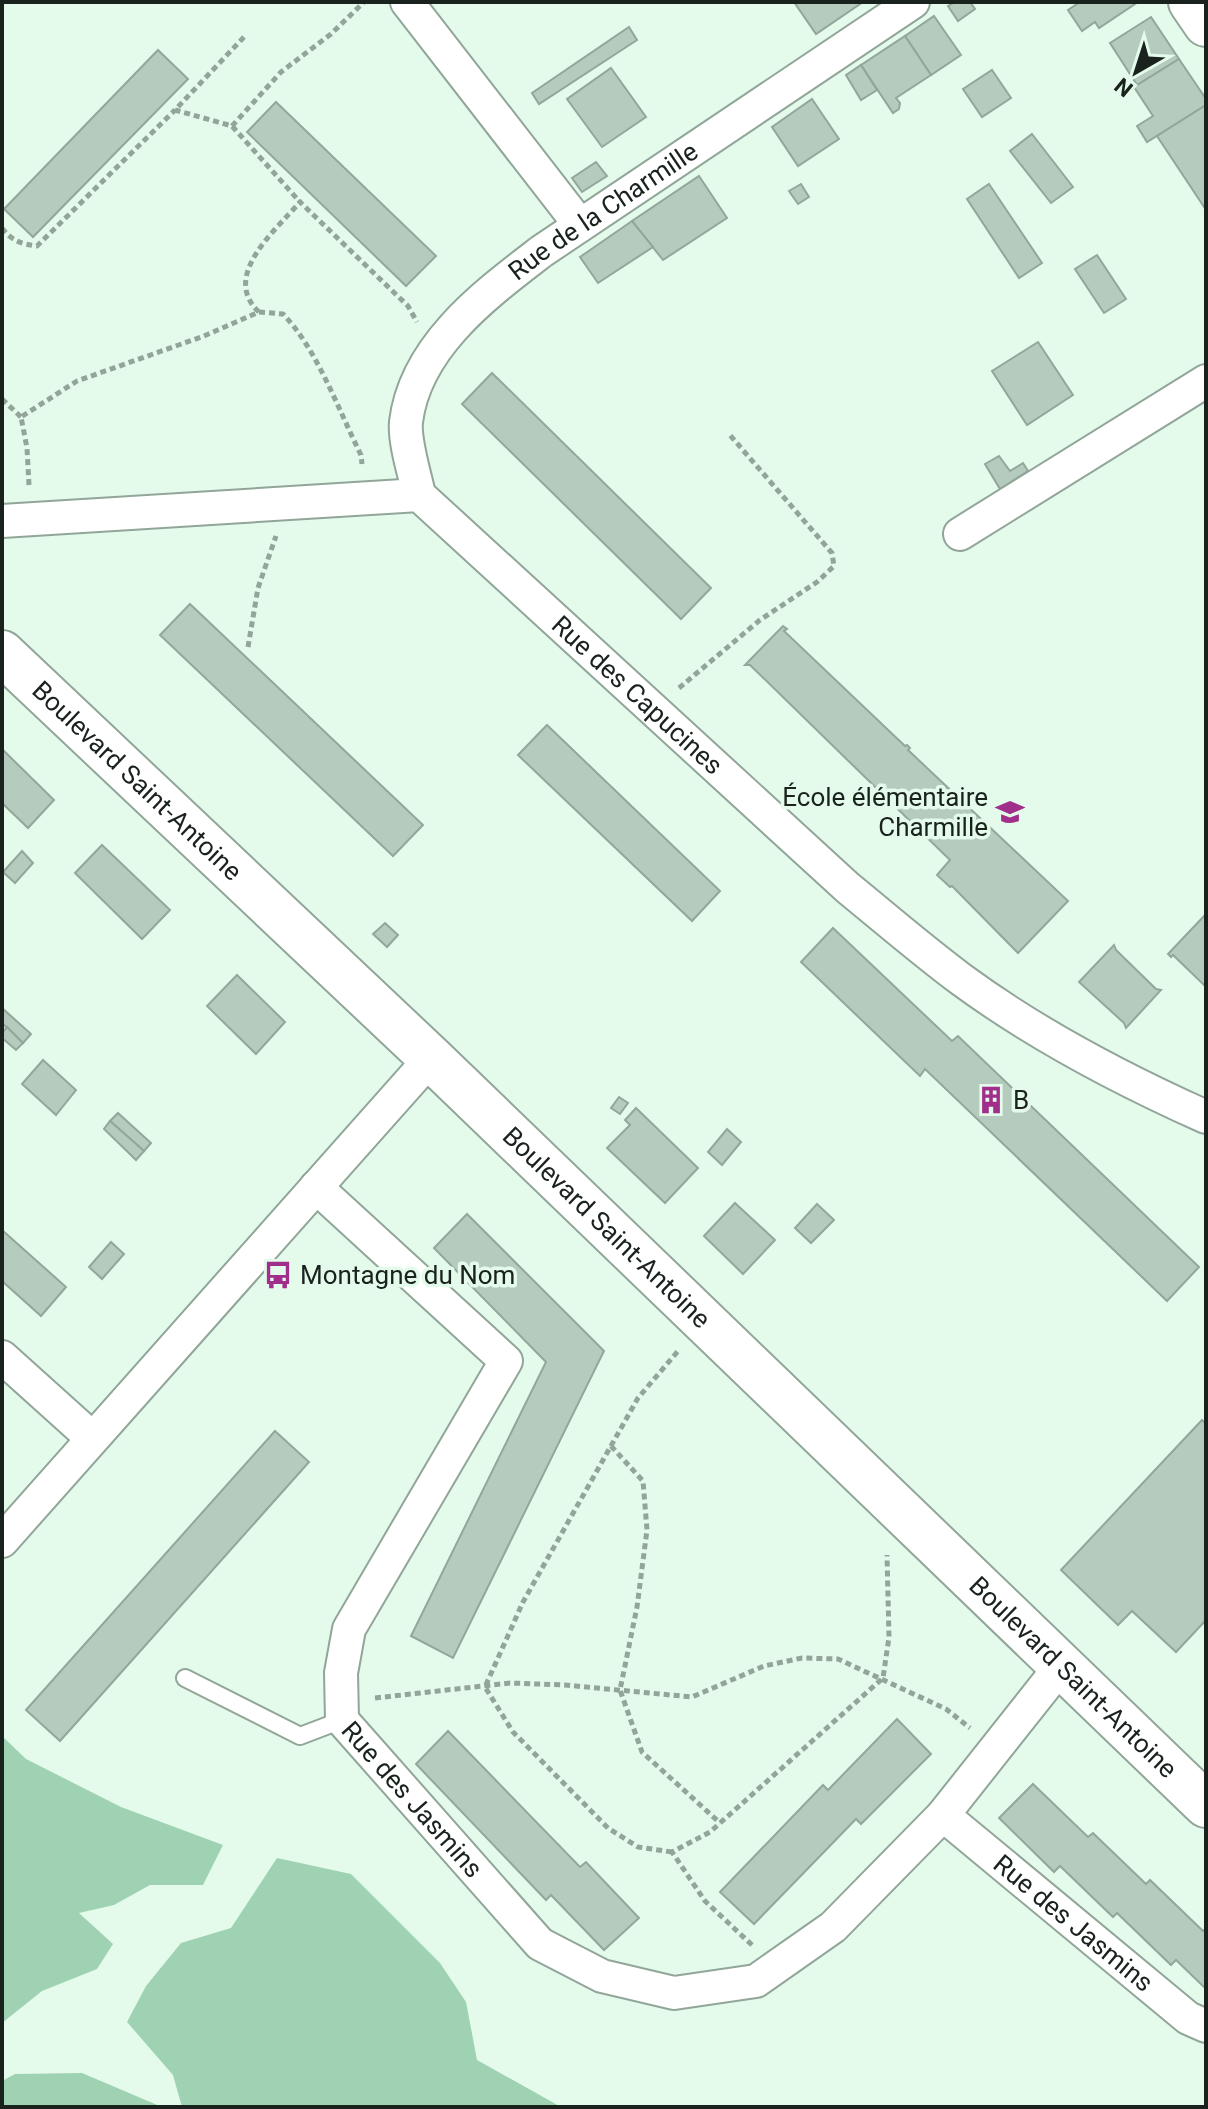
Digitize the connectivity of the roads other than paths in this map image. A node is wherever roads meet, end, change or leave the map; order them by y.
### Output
1 (407, 2) edge
2 (913, 2) edge
3 (1191, 2) edge
4 (1206, 24) edge
5 (580, 225) junction
6 (1206, 381) edge
7 (419, 495) junction
8 (14, 520) edge
9 (960, 534) dead end
10 (2, 653) edge
11 (431, 1058) junction
12 (1206, 1117) edge
13 (316, 1187) junction
14 (2, 1357) edge
15 (92, 1438) junction
16 (2, 1541) edge
17 (1061, 1666) junction
18 (185, 1678) dead end
19 (342, 1720) junction
20 (1206, 1805) edge
21 (943, 1815) junction
22 (1206, 2026) edge

1 - 5 street
2 - 5 street, Rue de la Charmille
3 - 4 street
5 - 7 street, Rue de la Charmille
6 - 9 street
7 - 8 street
7 - 12 street, Rue des Capucines
10 - 11 street, Boulevard Saint-Antoine
11 - 13 street
11 - 17 street, Boulevard Saint-Antoine
13 - 15 street
13 - 19 street, Rue des Jasmins
14 - 15 street
15 - 16 street
17 - 20 street, Boulevard Saint-Antoine
17 - 21 street, Rue des Jasmins
18 - 19 lane
19 - 21 street, Rue des Jasmins
21 - 22 street, Rue des Jasmins

